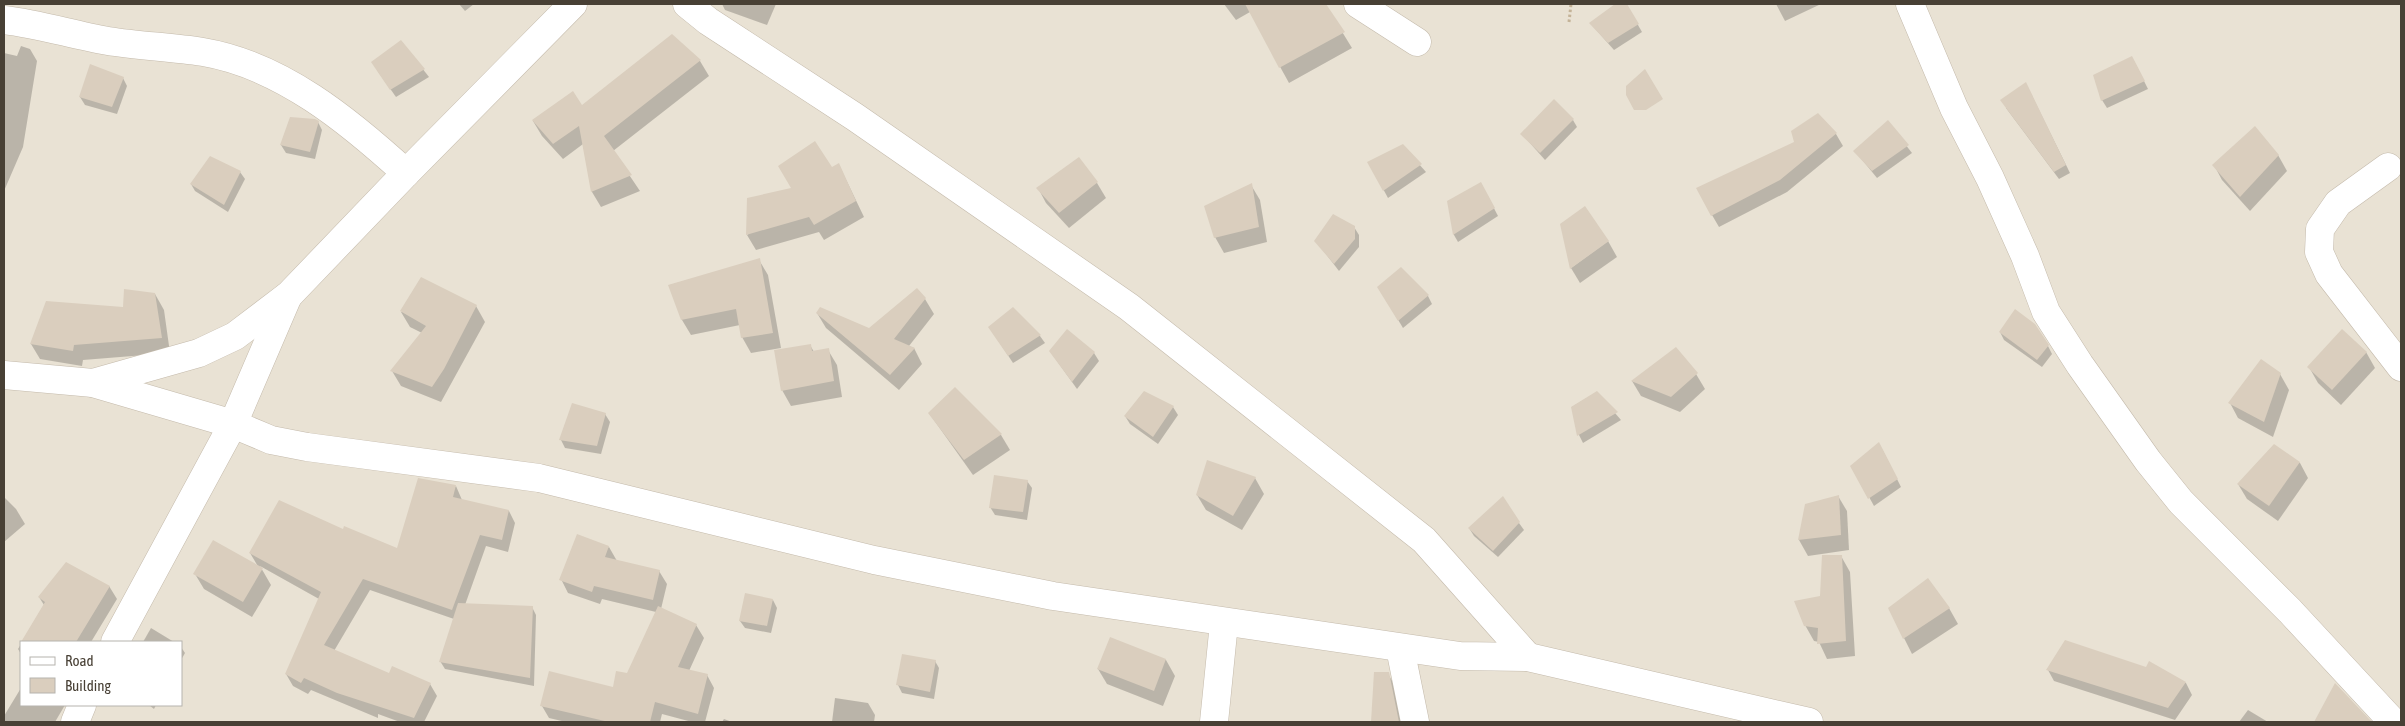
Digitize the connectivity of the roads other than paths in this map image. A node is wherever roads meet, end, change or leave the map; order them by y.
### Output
1 (573, 4) edge
2 (687, 4) edge
3 (1358, 4) edge
4 (1910, 4) edge
5 (4, 20) edge
6 (1417, 42) dead end
7 (2388, 167) dead end
8 (406, 173) junction
9 (289, 295) junction
10 (2401, 367) edge
11 (4, 375) edge
12 (93, 383) junction
13 (233, 424) junction
14 (1224, 623) junction
15 (116, 641) edge
16 (1400, 648) junction
17 (1528, 657) junction
18 (82, 706) edge
19 (75, 722) edge
20 (1214, 722) edge
21 (1415, 722) edge
22 (1809, 722) edge
23 (2393, 722) edge

1 - 8 street
2 - 17 street
3 - 6 street
4 - 23 street
5 - 8 street
7 - 10 street
8 - 9 street
9 - 12 street
9 - 13 street
11 - 12 street
12 - 13 street
13 - 14 street
13 - 15 street
14 - 16 street
14 - 20 street
16 - 17 street
16 - 21 street
17 - 22 street
18 - 19 street

